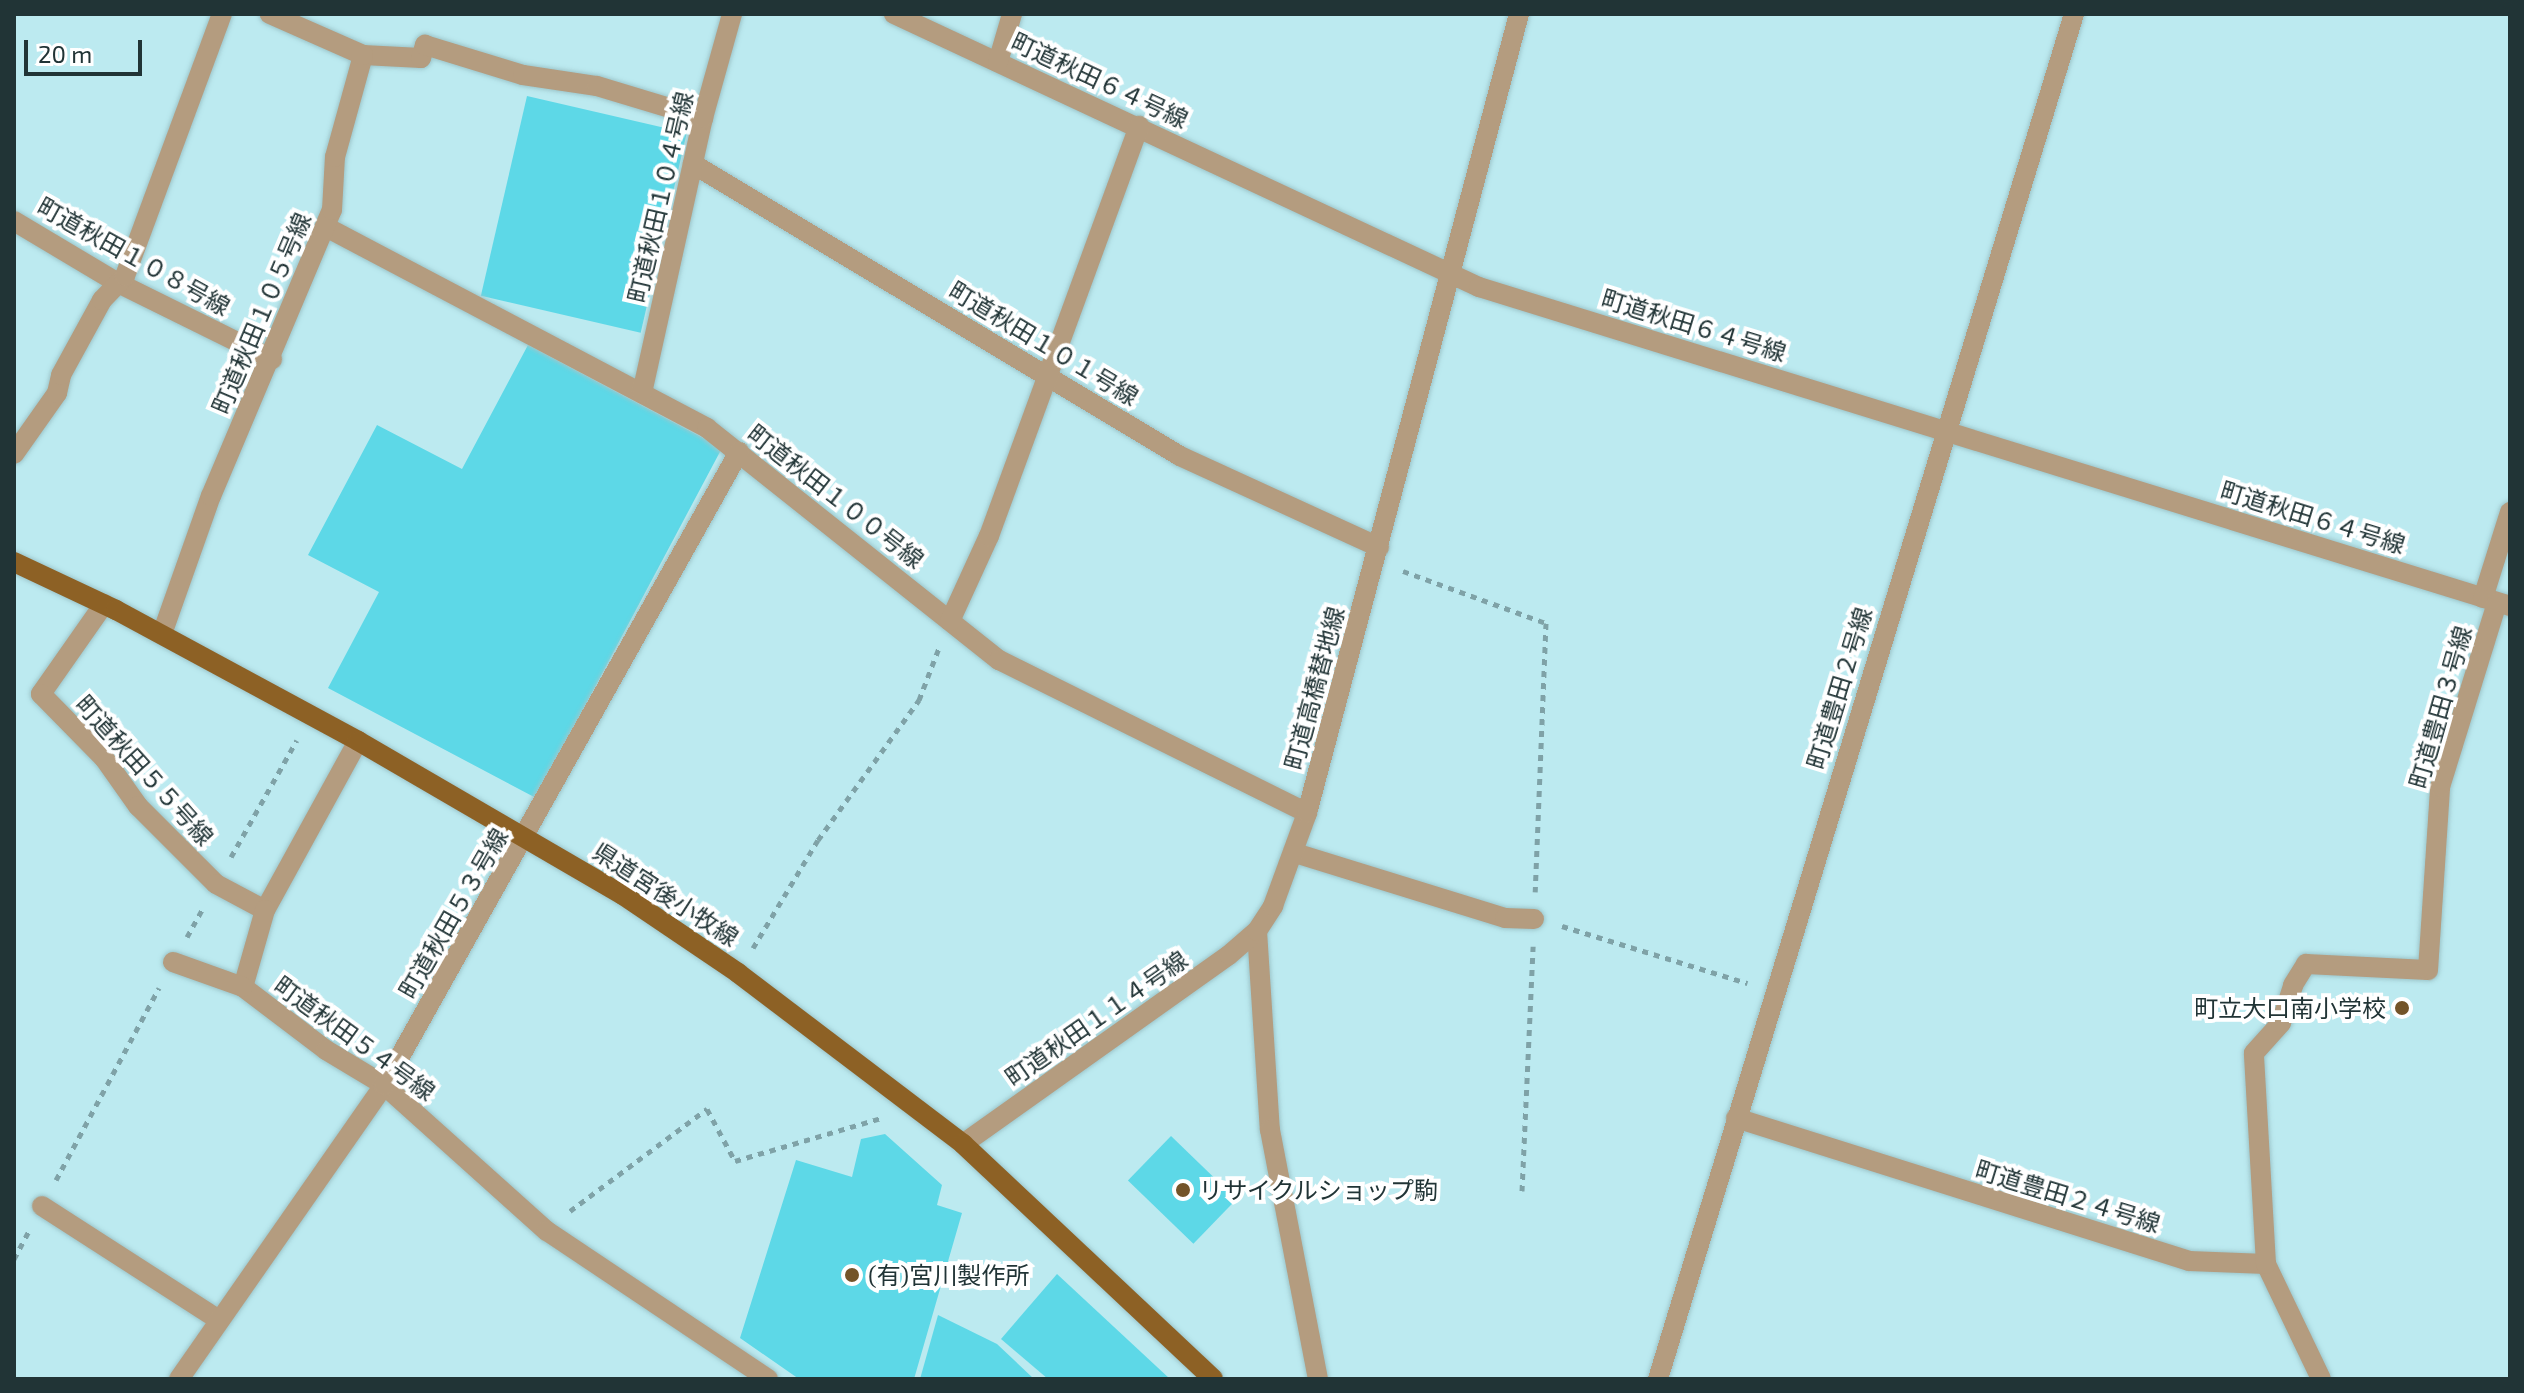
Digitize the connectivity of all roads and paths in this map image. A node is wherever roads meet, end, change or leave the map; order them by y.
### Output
1 (222, 14) edge
2 (270, 14) edge
3 (732, 14) edge
4 (894, 14) edge
5 (1012, 14) edge
6 (1519, 14) edge
7 (2074, 14) edge
8 (363, 55) junction
9 (998, 62) junction
10 (703, 118) junction
11 (1139, 126) junction
12 (693, 164) junction
13 (14, 221) edge
14 (326, 227) junction
15 (1451, 274) junction
16 (118, 283) junction
17 (272, 359) junction
18 (1048, 374) junction
19 (642, 393) junction
20 (1945, 429) junction
21 (739, 452) junction
22 (14, 454) edge
23 (2510, 512) edge
24 (1377, 554) junction
25 (14, 562) edge
26 (2497, 602) edge
27 (104, 604) junction
28 (950, 621) junction
29 (162, 634) junction
30 (358, 741) junction
31 (1307, 813) junction
32 (526, 837) junction
33 (1295, 853) junction
34 (265, 910) junction
35 (1534, 919) junction
36 (1257, 931) junction
37 (173, 962) dead end
38 (738, 973) junction
39 (243, 987) junction
40 (1774, 992) junction
41 (384, 1085) junction
42 (907, 1098) junction
43 (1736, 1118) junction
44 (963, 1144) junction
45 (1522, 1191) dead end
46 (42, 1206) dead end
47 (547, 1231) junction
48 (2266, 1264) junction
49 (219, 1320) junction
50 (179, 1379) edge
51 (768, 1379) edge
52 (1213, 1379) edge
53 (1318, 1379) edge
54 (1658, 1379) edge
55 (2321, 1379) edge

1 - 16 street
2 - 8 street
3 - 10 street, 町道秋田１０４号線
4 - 9 street, 町道秋田６４号線
5 - 9 street
6 - 15 street, 町道高橋替地線
7 - 20 street, 町道豊田２号線
8 - 10 street
8 - 14 street, 町道秋田１０５号線
9 - 11 street, 町道秋田６４号線
10 - 12 street, 町道秋田１０４号線
11 - 15 street, 町道秋田６４号線
11 - 18 street
12 - 18 street, 町道秋田１０１号線
12 - 19 street, 町道秋田１０４号線
13 - 16 street, 町道秋田１０８号線
14 - 17 street, 町道秋田１０５号線
14 - 19 street, 町道秋田１００号線
15 - 20 street, 町道秋田６４号線
15 - 24 street, 町道高橋替地線
16 - 17 street, 町道秋田１０８号線
16 - 22 street
17 - 29 street, 町道秋田１０５号線
18 - 24 street, 町道秋田１０１号線
18 - 28 street
19 - 21 street, 町道秋田１００号線
20 - 26 street, 町道秋田６４号線
20 - 40 street, 町道豊田２号線
21 - 28 street, 町道秋田１００号線
21 - 32 street, 町道秋田５３号線
23 - 26 street, 町道豊田３号線
24 - 31 street, 町道高橋替地線
24 - 35 path
25 - 27 main road, 県道宮後小牧線
26 - 48 street, 町道豊田３号線
27 - 29 main road, 県道宮後小牧線
27 - 34 street, 町道秋田５５号線
28 - 31 street, 町道秋田１００号線
28 - 38 path
29 - 30 main road, 県道宮後小牧線
30 - 32 main road, 県道宮後小牧線
30 - 34 street, 町道秋田５４号線
31 - 33 street, 町道高橋替地線
32 - 38 main road, 県道宮後小牧線
32 - 41 street, 町道秋田５３号線
33 - 35 street
33 - 36 street, 町道高橋替地線
34 - 39 street, 町道秋田５４号線
35 - 40 path
35 - 45 path
36 - 44 street, 町道秋田１１４号線
36 - 53 street, 町道高橋替地線
37 - 39 street
38 - 42 main road, 県道宮後小牧線
39 - 41 street, 町道秋田５４号線
40 - 43 street, 町道豊田２号線
41 - 47 street, 町道秋田５４号線
41 - 49 street, 町道秋田５３号線
42 - 44 main road, 県道宮後小牧線
42 - 47 path
43 - 48 street, 町道豊田２４号線
43 - 54 street, 町道豊田２号線
44 - 52 main road, 県道宮後小牧線
46 - 49 street
47 - 51 street, 町道秋田５４号線
48 - 55 street
49 - 50 street, 町道秋田５３号線

